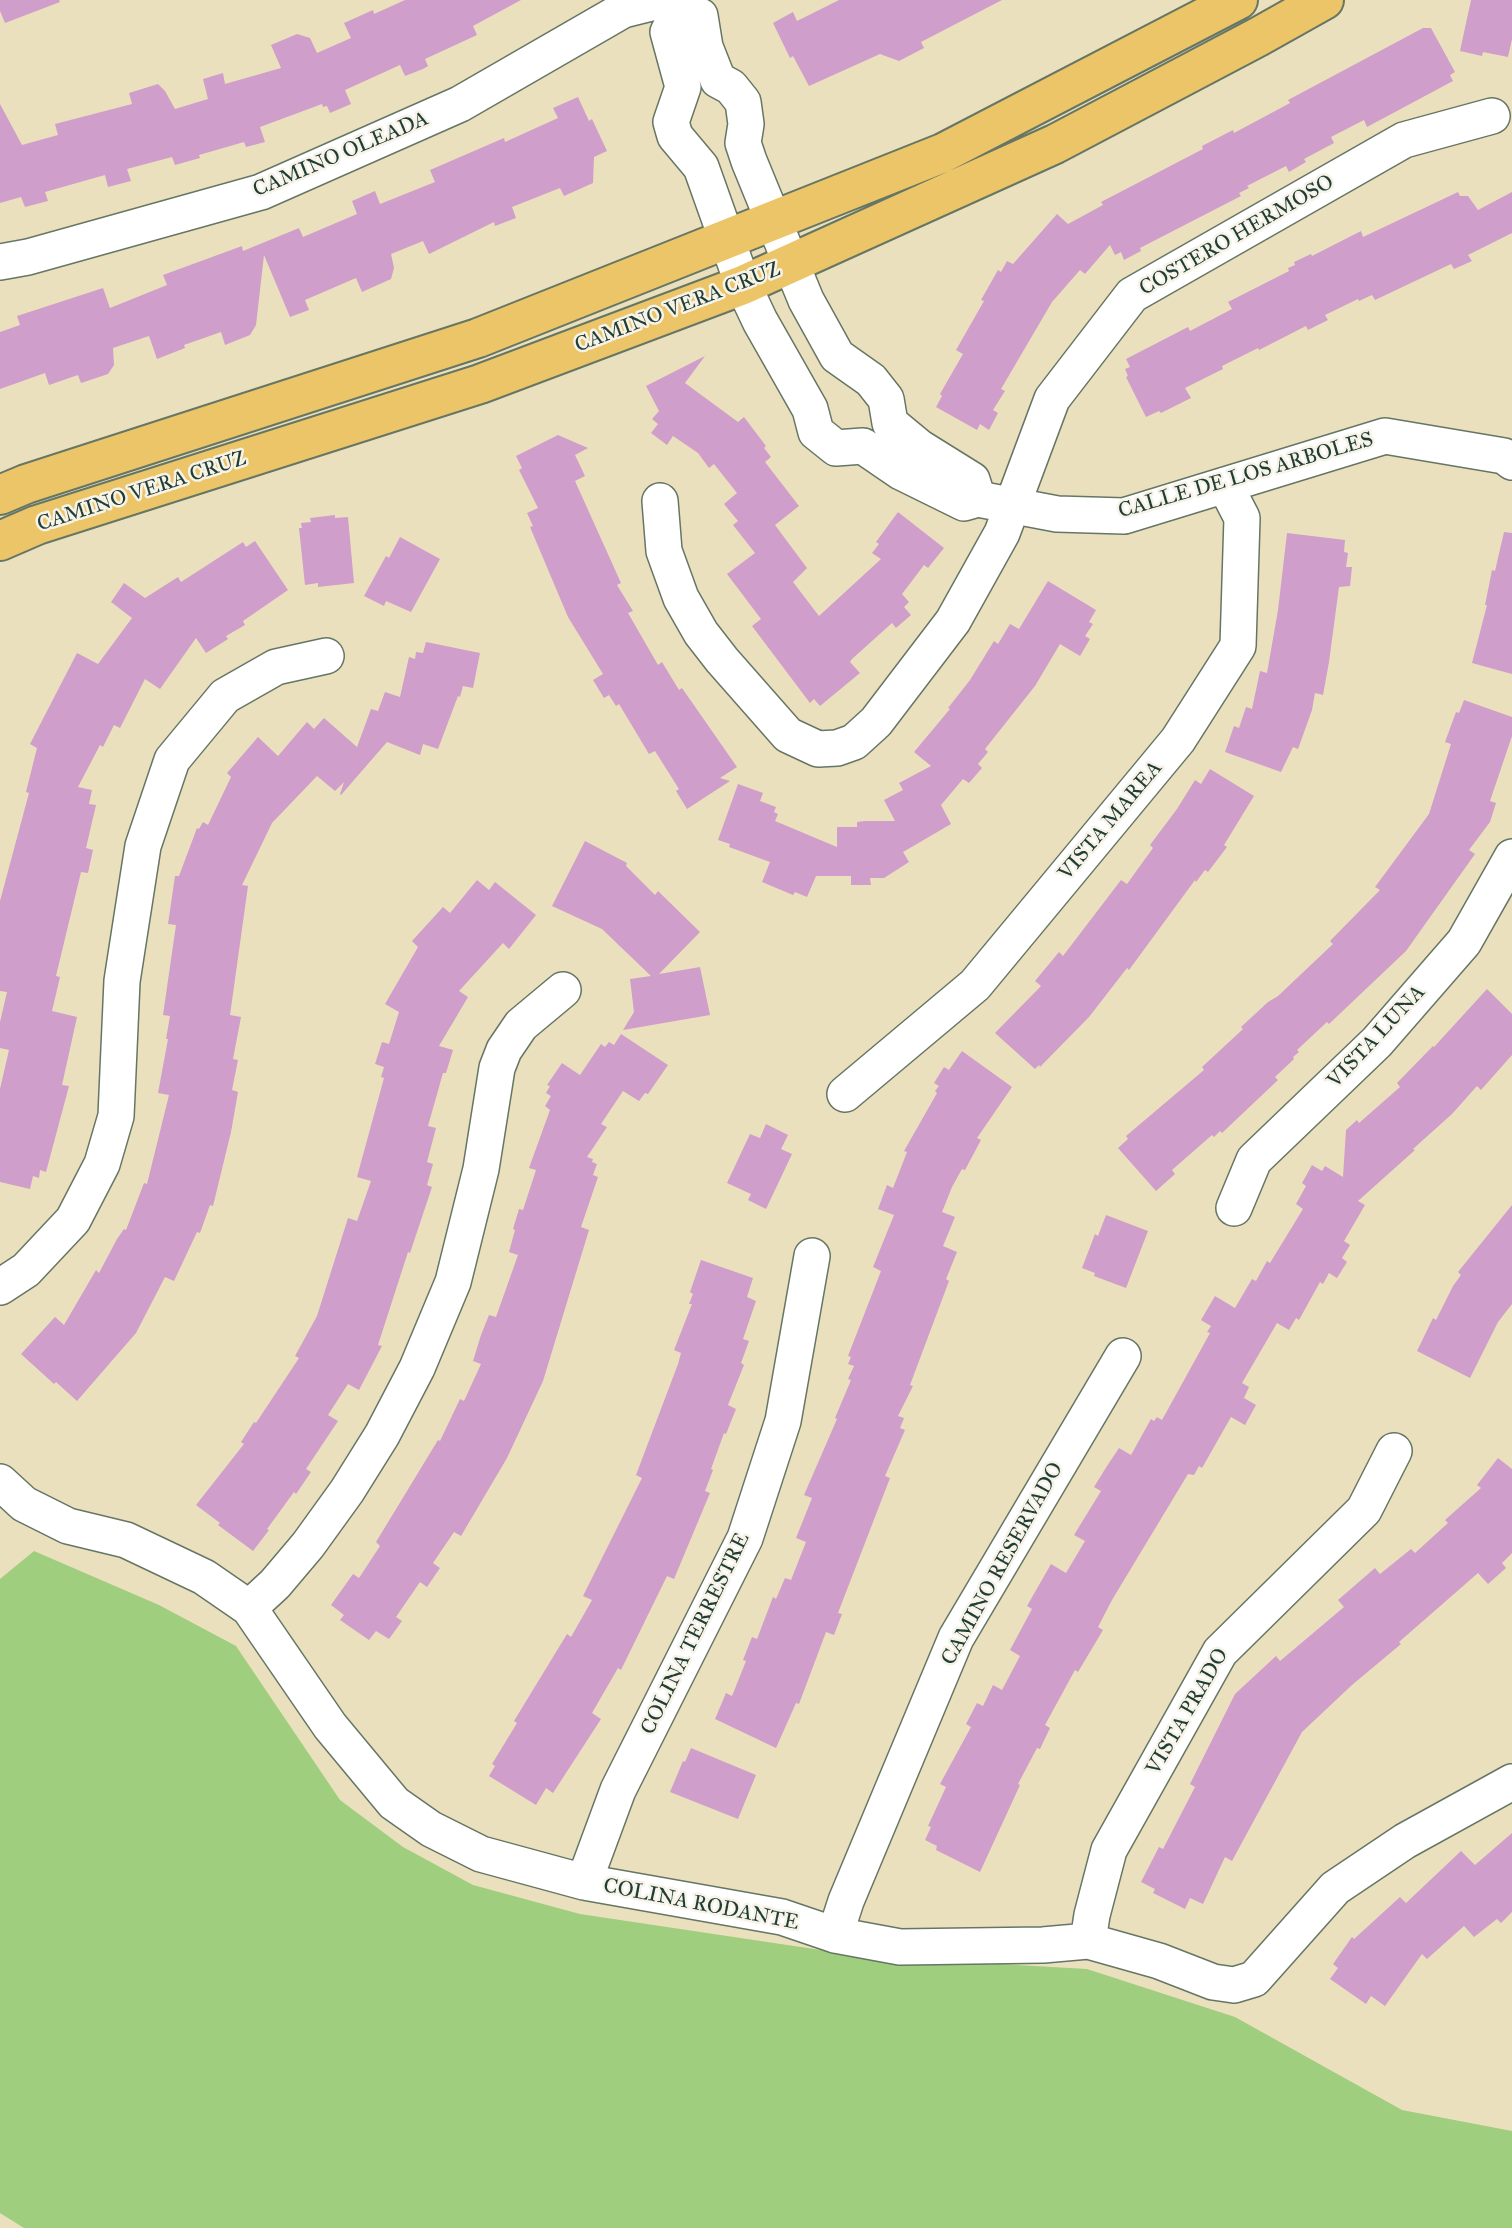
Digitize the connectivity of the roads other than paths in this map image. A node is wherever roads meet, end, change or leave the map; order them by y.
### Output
1 (1238, 0) edge
2 (1324, 0) edge
3 (673, 3) edge
4 (718, 80) junction
5 (684, 86) junction
6 (1492, 116) dead end
7 (774, 220) junction
8 (727, 238) junction
9 (0, 262) edge
10 (791, 263) junction
11 (743, 285) junction
12 (890, 423) junction
13 (863, 446) junction
14 (1512, 462) edge
15 (1225, 485) junction
16 (0, 495) edge
17 (978, 499) junction
18 (660, 501) dead end
19 (1014, 506) junction
20 (0, 541) edge
21 (326, 656) dead end
22 (1512, 857) edge
23 (563, 990) dead end
24 (845, 1094) dead end
25 (1234, 1208) dead end
26 (812, 1256) dead end
27 (0, 1287) edge
28 (1123, 1356) dead end
29 (1394, 1451) dead end
30 (0, 1482) edge
31 (249, 1608) junction
32 (1512, 1782) edge
33 (583, 1882) junction
34 (835, 1935) junction
35 (1088, 1941) junction

1 - 7 main road, CAMINO VERA CRUZ
2 - 10 main road, CAMINO VERA CRUZ
3 - 4 street
3 - 5 street
3 - 9 street, CAMINO OLEADA
4 - 5 street
4 - 7 street
5 - 8 street
6 - 19 street, COSTERO HERMOSO
7 - 8 main road, CAMINO VERA CRUZ
7 - 10 street
8 - 11 street
8 - 16 main road, CAMINO VERA CRUZ
10 - 11 main road, CAMINO VERA CRUZ
10 - 12 street
11 - 13 street
11 - 20 main road, CAMINO VERA CRUZ
12 - 13 street
12 - 17 street
13 - 17 street
14 - 15 street, CALLE DE LOS ARBOLES
15 - 19 street, CALLE DE LOS ARBOLES
15 - 24 street, VISTA MAREA
17 - 19 street, CALLE DE LOS ARBOLES
18 - 19 street, COSTERO HERMOSO
21 - 27 street
22 - 25 street, VISTA LUNA
23 - 31 street
26 - 33 street, COLINA TERRESTRE
28 - 34 street, CAMINO RESERVADO
29 - 35 street, VISTA PRADO
30 - 31 street, COLINA RODANTE
31 - 33 street, COLINA RODANTE
32 - 35 street, COLINA RODANTE
33 - 34 street, COLINA RODANTE
34 - 35 street, COLINA RODANTE

